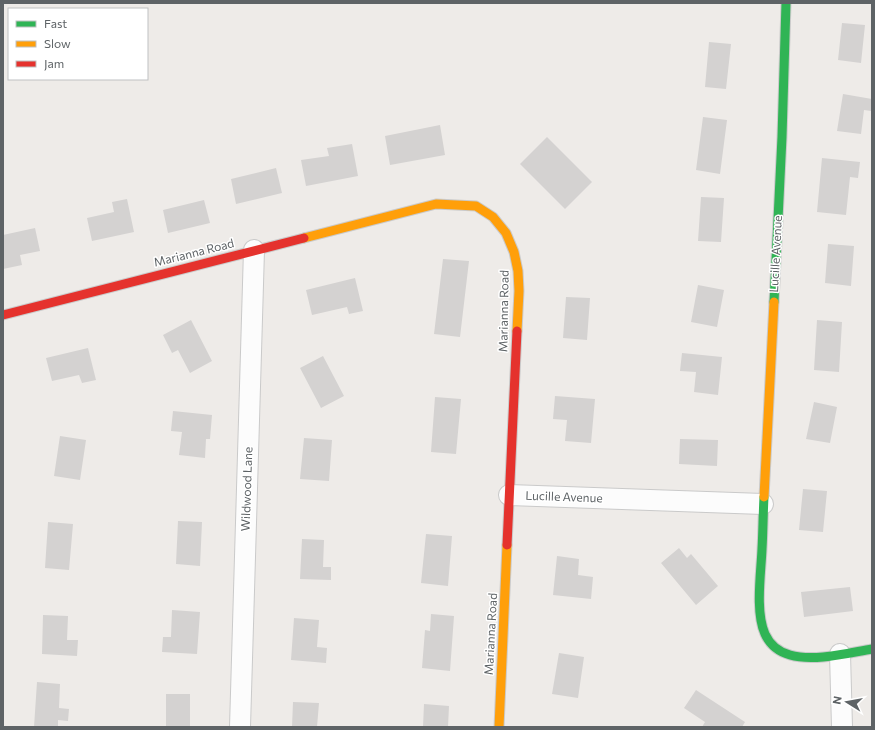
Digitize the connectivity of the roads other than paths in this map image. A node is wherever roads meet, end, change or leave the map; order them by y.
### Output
1 (786, 3) edge
2 (254, 250) junction
3 (3, 315) edge
4 (510, 494) junction
5 (763, 504) junction
6 (872, 648) edge
7 (840, 654) junction
8 (240, 727) edge
9 (499, 727) edge
10 (842, 727) edge

1 - 5 street, Lucille Avenue
2 - 3 street, Marianna Road
2 - 4 street, Marianna Road
2 - 8 street, Wildwood Lane
4 - 5 street, Lucille Avenue
4 - 9 street, Marianna Road
5 - 7 street, Lucille Avenue
6 - 7 street, Lucille Avenue
7 - 10 street

